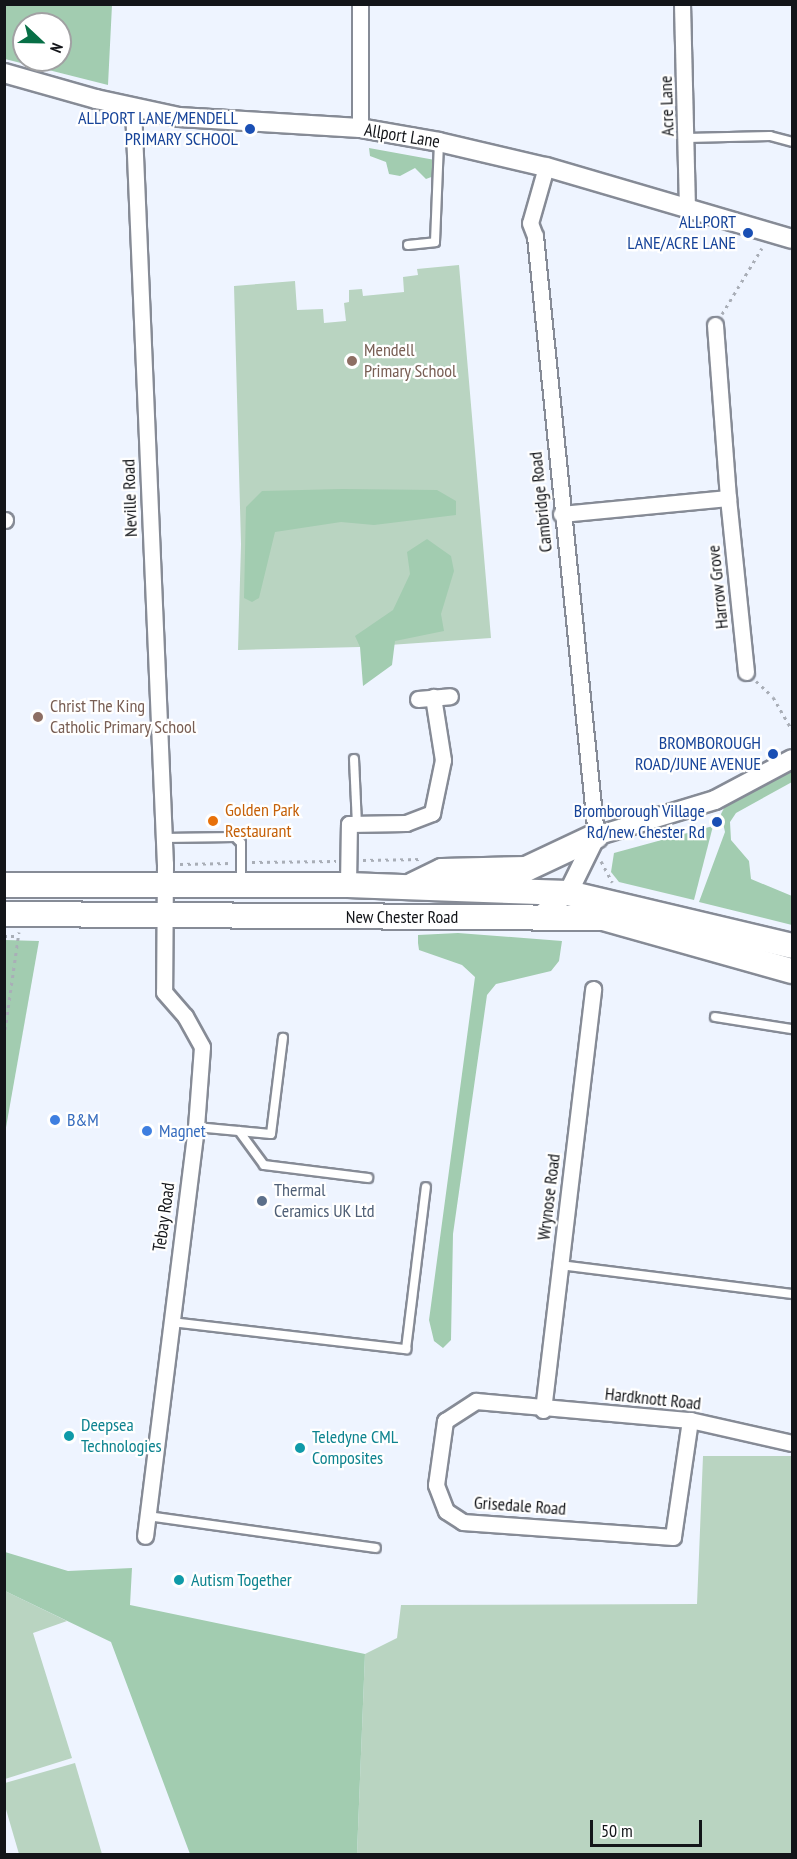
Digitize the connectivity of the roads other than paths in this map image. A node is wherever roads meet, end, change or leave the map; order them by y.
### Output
1 (360, 4) edge
2 (682, 4) edge
3 (4, 73) edge
4 (133, 108) junction
5 (360, 128) junction
6 (687, 138) junction
7 (439, 141) junction
8 (792, 142) edge
9 (546, 166) junction
10 (687, 206) junction
11 (792, 239) edge
12 (408, 245) dead end
13 (715, 325) road end
14 (728, 498) junction
15 (561, 514) junction
16 (746, 672) road end
17 (450, 696) dead end
18 (354, 759) dead end
19 (792, 759) edge
20 (357, 824) junction
21 (596, 836) junction
22 (163, 838) junction
23 (545, 859) junction
24 (4, 885) edge
25 (54, 885) junction
26 (241, 885) junction
27 (348, 885) junction
28 (165, 887) junction
29 (408, 887) junction
30 (568, 893) junction
31 (165, 915) junction
32 (537, 918) junction
33 (603, 918) junction
34 (14, 922) edge
35 (792, 946) edge
36 (792, 970) edge
37 (592, 989) dead end
38 (715, 1017) dead end
39 (792, 1029) edge
40 (283, 1038) dead end
41 (196, 1127) junction
42 (239, 1131) junction
43 (368, 1178) dead end
44 (426, 1187) dead end
45 (560, 1265) junction
46 (792, 1294) edge
47 (171, 1322) junction
48 (543, 1410) junction
49 (690, 1420) junction
50 (792, 1443) edge
51 (148, 1516) junction
52 (145, 1536) dead end
53 (376, 1548) dead end

1 - 5 street
2 - 6 street, Acre Lane
3 - 4 street, Allport Lane
4 - 5 street, Allport Lane
4 - 22 street, Neville Road
5 - 7 street, Allport Lane
6 - 8 lane
6 - 10 street, Acre Lane
7 - 9 street, Allport Lane
7 - 12 lane
9 - 10 street, Allport Lane
9 - 15 street, Cambridge Road
10 - 11 street, Allport Lane
13 - 14 street, Harrow Grove
14 - 15 street
14 - 16 street, Harrow Grove
15 - 21 street, Cambridge Road
17 - 20 street
18 - 20 lane
19 - 21 street
20 - 27 street
21 - 23 highway
21 - 30 street
22 - 26 lane
22 - 28 street, Neville Road
23 - 29 highway
23 - 30 highway
24 - 25 highway, New Chester Road
25 - 28 highway, New Chester Road
25 - 31 highway
26 - 27 highway, New Chester Road
26 - 28 highway, New Chester Road
27 - 29 highway, New Chester Road
28 - 31 street, Neville Road
29 - 30 highway, New Chester Road
30 - 32 street
30 - 33 highway
30 - 35 highway, New Chester Road
31 - 32 highway, New Chester Road
31 - 34 highway, New Chester Road
31 - 41 street, Tebay Road
32 - 33 highway, New Chester Road
33 - 36 highway, New Chester Road
37 - 45 street, Wrynose Road
38 - 39 lane
40 - 42 lane
41 - 42 lane
41 - 47 street, Tebay Road
42 - 43 lane
44 - 47 lane
45 - 46 lane
45 - 48 street, Wrynose Road
47 - 51 street, Tebay Road
48 - 49 street, Hardknott Road
48 - 49 street, Grisedale Road
49 - 50 street, Hardknott Road
51 - 52 street, Tebay Road
51 - 53 lane

